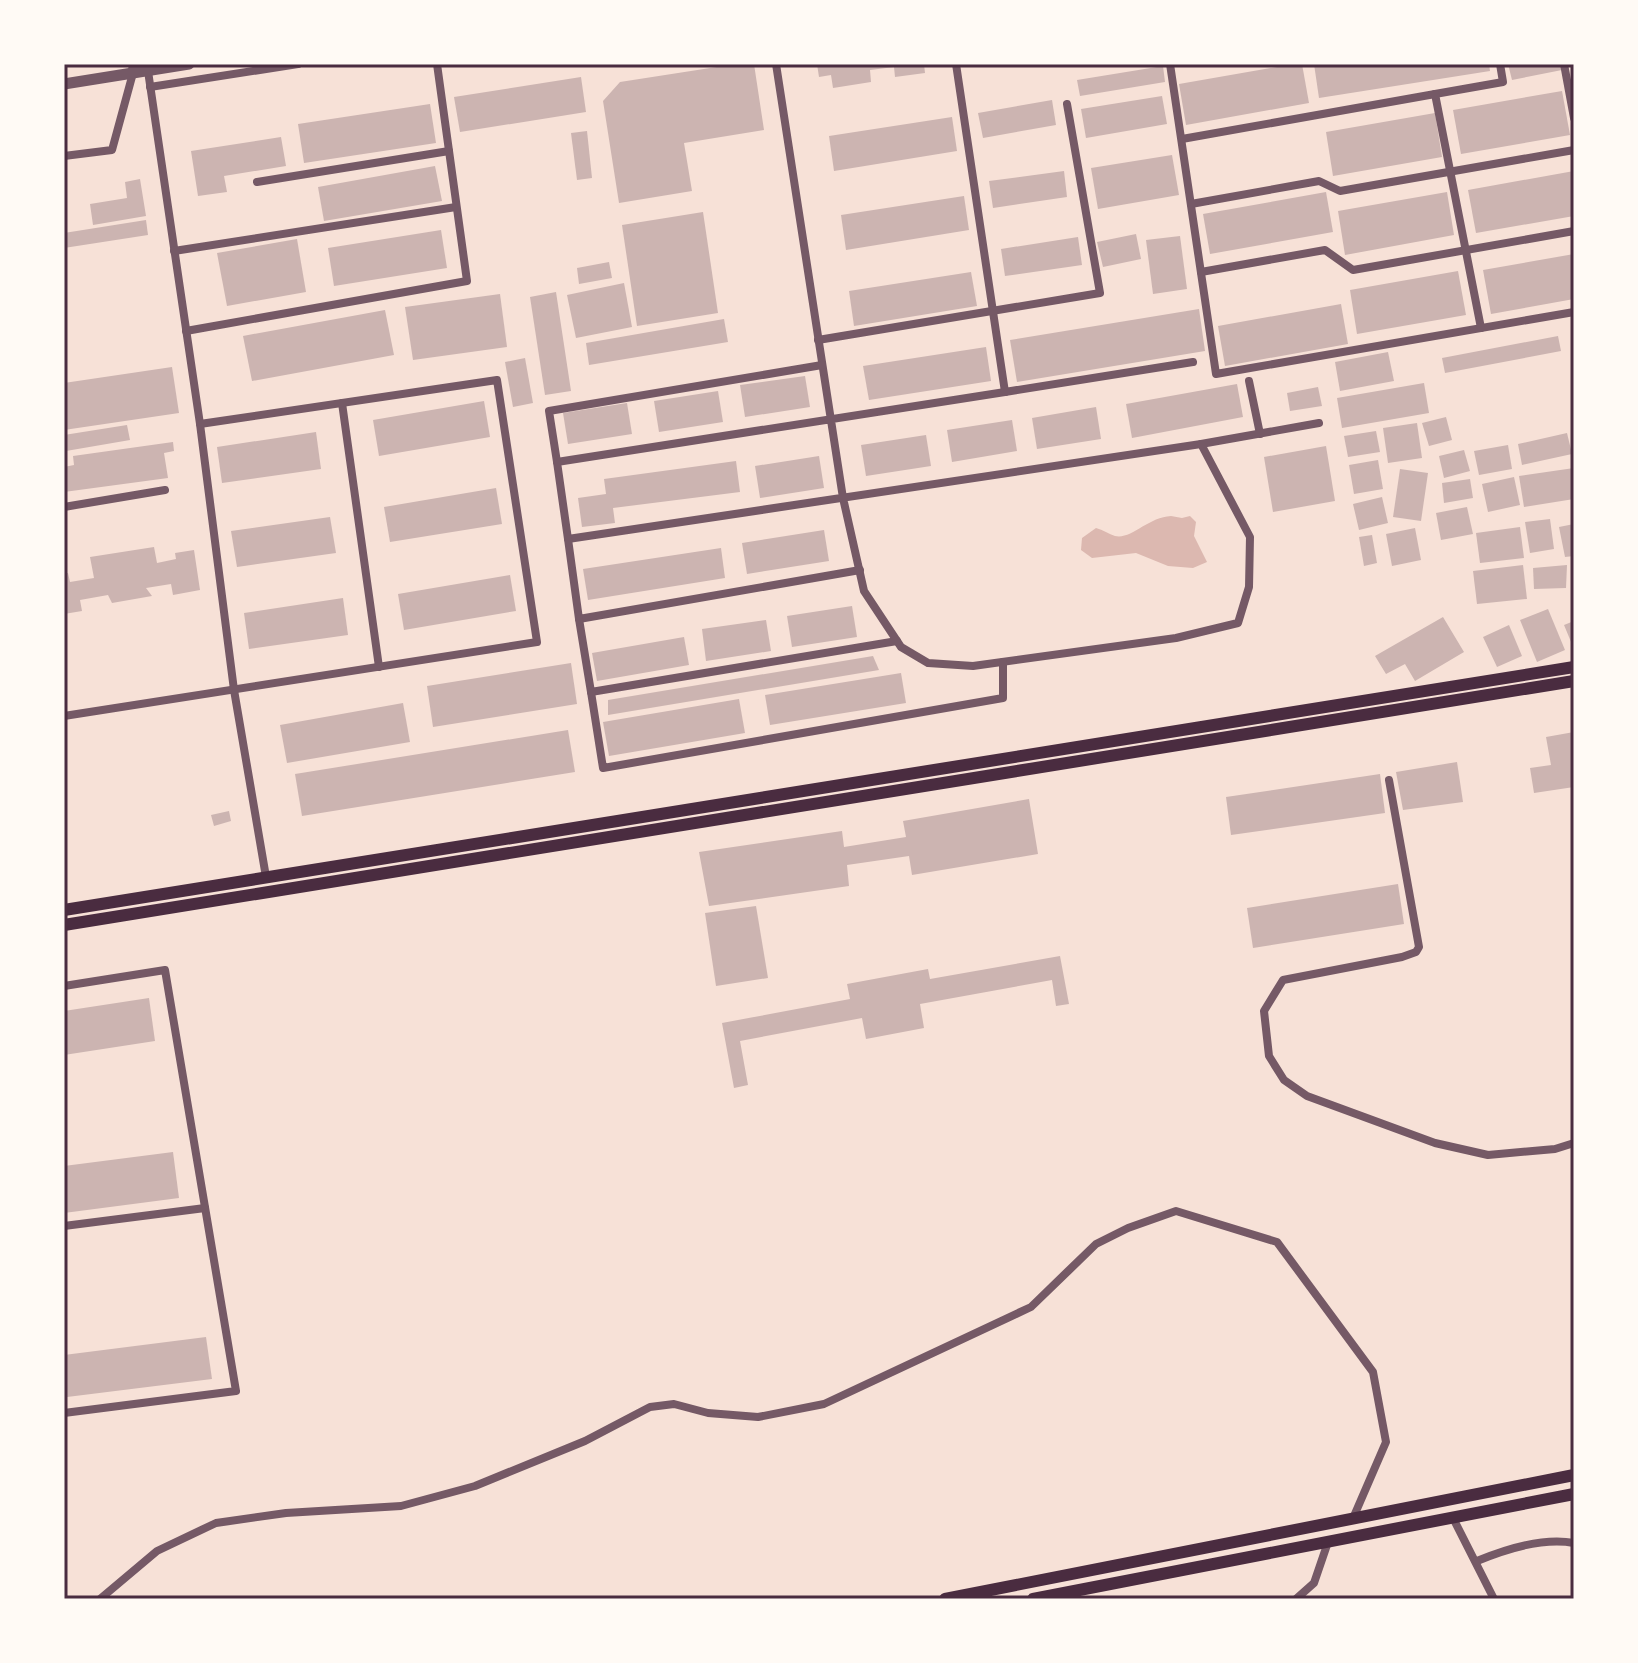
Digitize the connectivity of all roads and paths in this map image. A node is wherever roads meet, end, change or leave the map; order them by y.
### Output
1 (189, 64) edge
2 (298, 64) edge
3 (437, 64) edge
4 (776, 64) edge
5 (956, 64) edge
6 (1170, 64) edge
7 (1500, 64) edge
8 (1564, 64) edge
9 (133, 68) edge
10 (148, 71) junction
11 (64, 84) edge
12 (150, 87) junction
13 (1435, 94) junction
14 (1067, 104) dead end
15 (1574, 118) edge
16 (1182, 139) junction
17 (1574, 150) edge
18 (449, 151) junction
19 (64, 156) edge
20 (257, 182) dead end
21 (1191, 204) junction
22 (456, 207) junction
23 (1574, 231) edge
24 (174, 251) junction
25 (1201, 272) junction
26 (993, 310) junction
27 (1574, 312) edge
28 (1481, 328) junction
29 (186, 331) junction
30 (818, 340) junction
31 (1193, 362) dead end
32 (822, 365) junction
33 (1249, 381) dead end
34 (1005, 392) junction
35 (342, 403) junction
36 (830, 420) junction
37 (1319, 423) dead end
38 (200, 424) junction
39 (1260, 434) junction
40 (1201, 444) junction
41 (557, 462) junction
42 (165, 490) dead end
43 (843, 498) junction
44 (64, 507) edge
45 (568, 539) junction
46 (860, 570) junction
47 (579, 619) junction
48 (897, 641) junction
49 (1003, 662) junction
50 (379, 667) junction
51 (1574, 667) edge
52 (1574, 681) edge
53 (234, 690) junction
54 (591, 692) junction
55 (64, 716) edge
56 (1389, 780) dead end
57 (266, 877) junction
58 (64, 910) edge
59 (64, 925) edge
60 (64, 986) edge
61 (1574, 1143) edge
62 (205, 1208) junction
63 (64, 1226) edge
64 (64, 1413) edge
65 (1574, 1475) edge
66 (1574, 1494) edge
67 (1354, 1516) junction
68 (1453, 1518) junction
69 (1328, 1542) junction
70 (1574, 1543) edge
71 (1477, 1561) junction
72 (100, 1599) edge
73 (945, 1599) edge
74 (1033, 1599) edge
75 (1296, 1599) edge
76 (1494, 1599) edge

1 - 10 street
2 - 12 street
3 - 18 street
4 - 30 street
5 - 26 street
6 - 16 street
7 - 13 street
8 - 15 street
9 - 10 street
9 - 11 street
9 - 19 street
10 - 12 street
12 - 24 street
13 - 16 street
13 - 28 street
14 - 26 street
16 - 21 street
17 - 21 street
18 - 20 street
18 - 22 street
21 - 25 street
22 - 24 street
22 - 29 street
23 - 25 street
24 - 29 street
25 - 28 street
26 - 30 street
26 - 34 street
27 - 28 street
29 - 38 street
30 - 32 street
31 - 34 street
32 - 36 street
32 - 41 street
33 - 39 street
34 - 36 street
35 - 38 street
35 - 50 street
35 - 50 street
36 - 41 street
36 - 43 street
37 - 39 street
38 - 53 street
39 - 40 street
40 - 43 street
40 - 49 street
41 - 45 street
42 - 44 street
43 - 45 street
43 - 46 street
45 - 47 street
46 - 47 street
46 - 48 street
47 - 54 street
48 - 49 street
48 - 54 street
49 - 54 street
50 - 53 street
51 - 57 main road
52 - 59 main road
53 - 55 street
53 - 57 street
56 - 61 street
57 - 58 main road
60 - 62 street
62 - 63 street
62 - 64 street
65 - 67 main road
66 - 68 main road
67 - 72 street
67 - 73 main road
68 - 69 main road
68 - 71 street
69 - 74 main road
69 - 75 street
70 - 71 street
71 - 76 street

